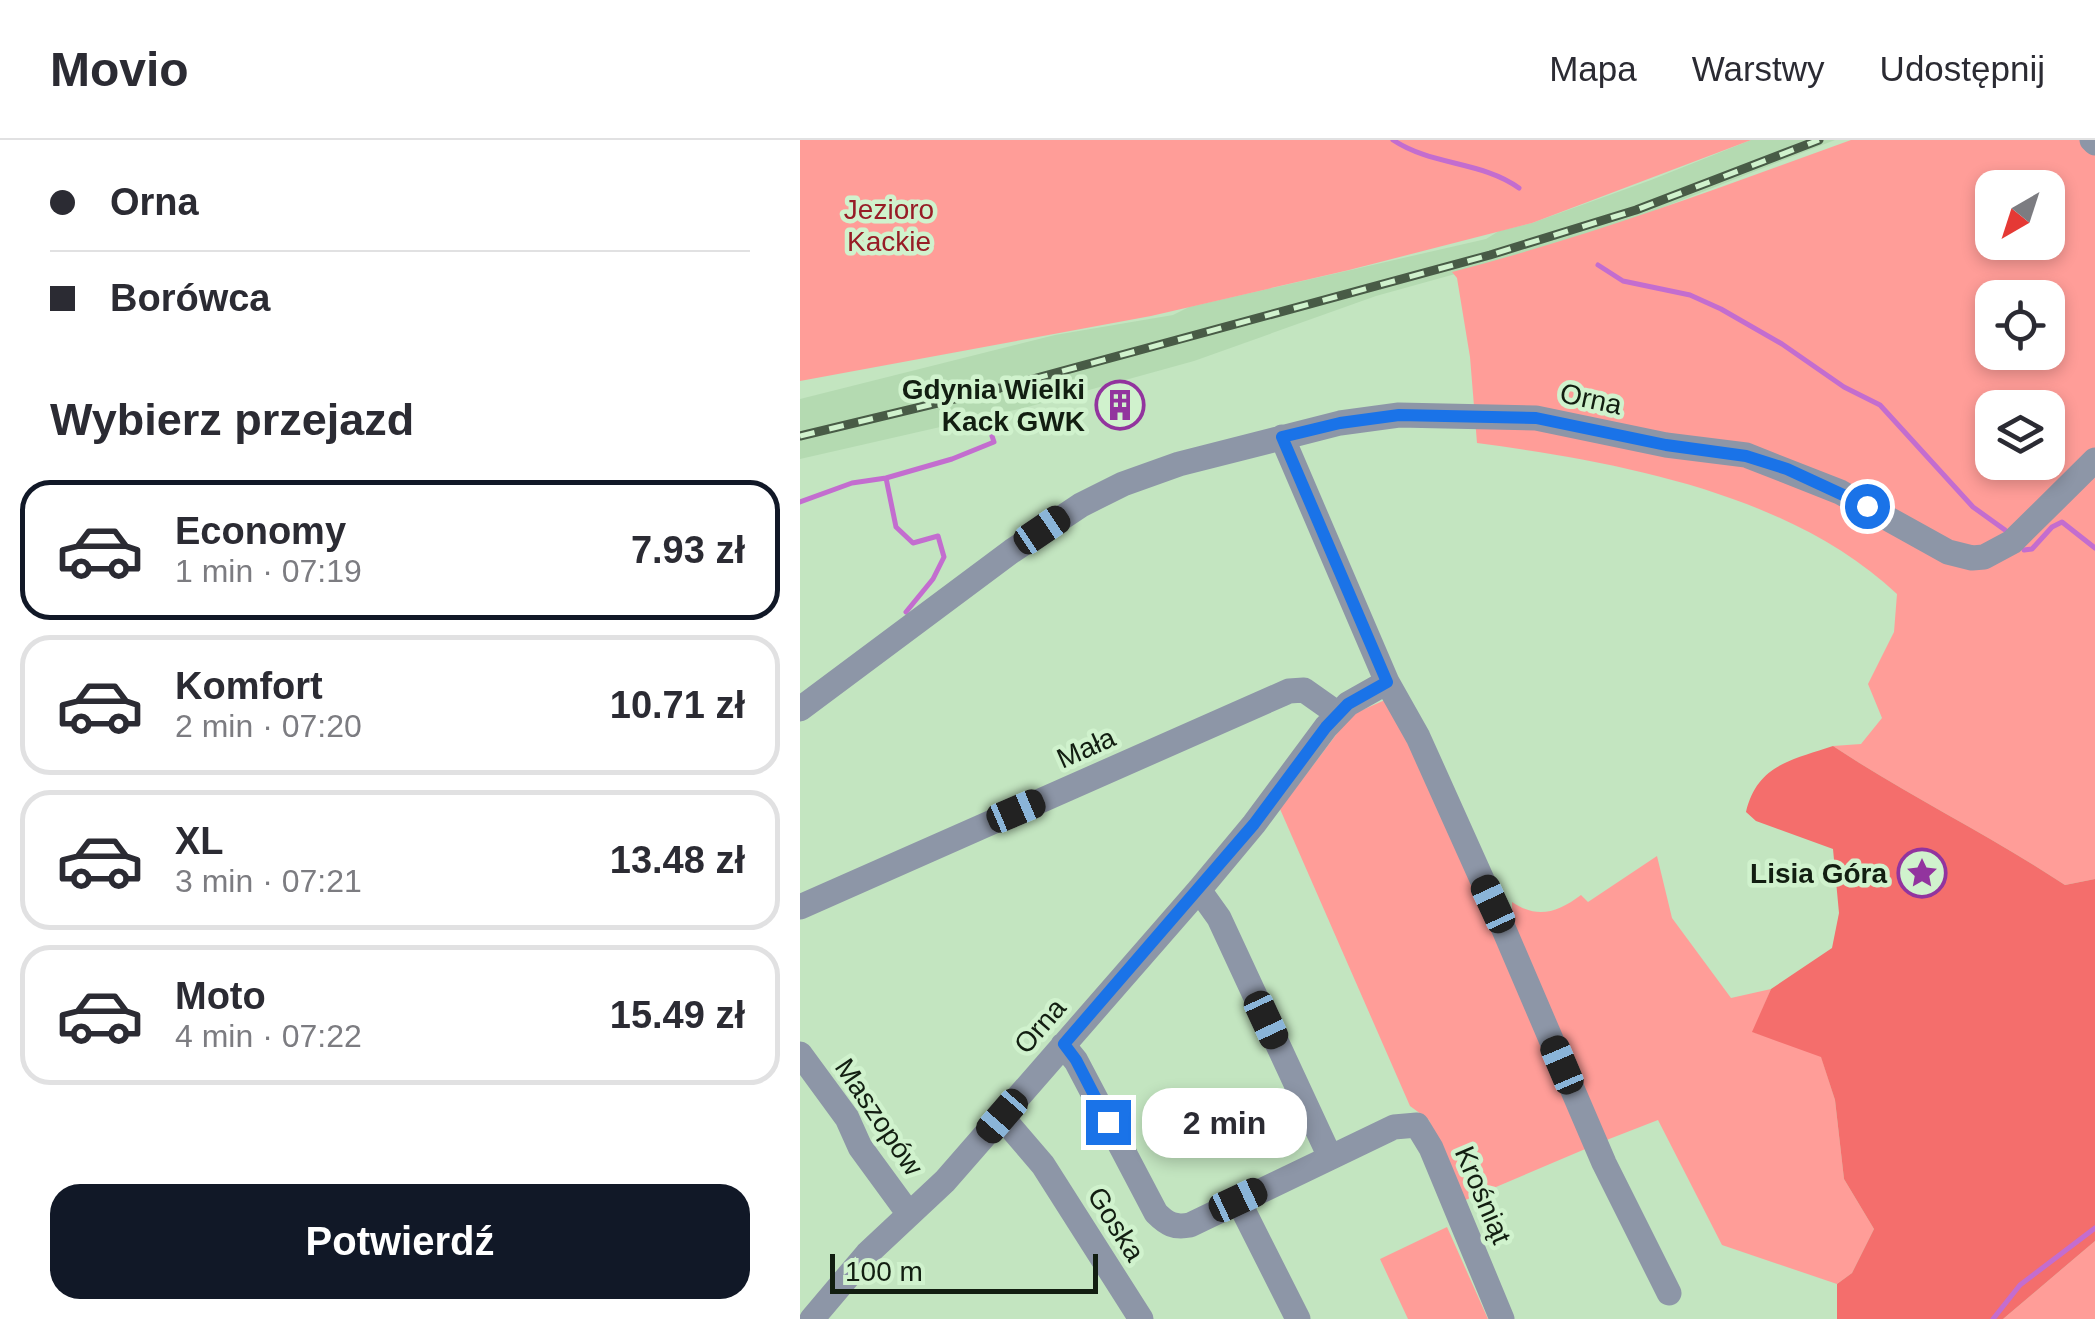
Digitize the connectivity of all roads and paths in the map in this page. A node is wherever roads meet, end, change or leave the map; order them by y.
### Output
1 (1282, 437) junction
2 (2095, 460) edge
3 (1387, 682) junction
4 (800, 708) edge
5 (1338, 714) junction
6 (1199, 890) junction
7 (800, 907) edge
8 (1064, 1044) junction
9 (800, 1054) edge
10 (1002, 1116) junction
11 (1330, 1157) junction
12 (1238, 1200) junction
13 (908, 1214) junction
14 (1670, 1293) dead end
15 (800, 1304) edge
16 (812, 1319) edge
17 (1141, 1319) edge
18 (1298, 1319) edge
19 (1502, 1319) edge

1 - 2 street, Orna
1 - 3 street
1 - 4 street, Orna
3 - 5 street, Orna
3 - 14 street
5 - 6 street, Orna
5 - 7 street, Mała
6 - 8 street, Orna
6 - 11 street
8 - 10 street, Orna
8 - 12 street
9 - 13 street, Maszopów
10 - 13 street, Orna
10 - 17 street, Goska
11 - 12 street
11 - 19 street, Krośniąt
12 - 18 street
13 - 16 street, Orna
15 - 16 street

